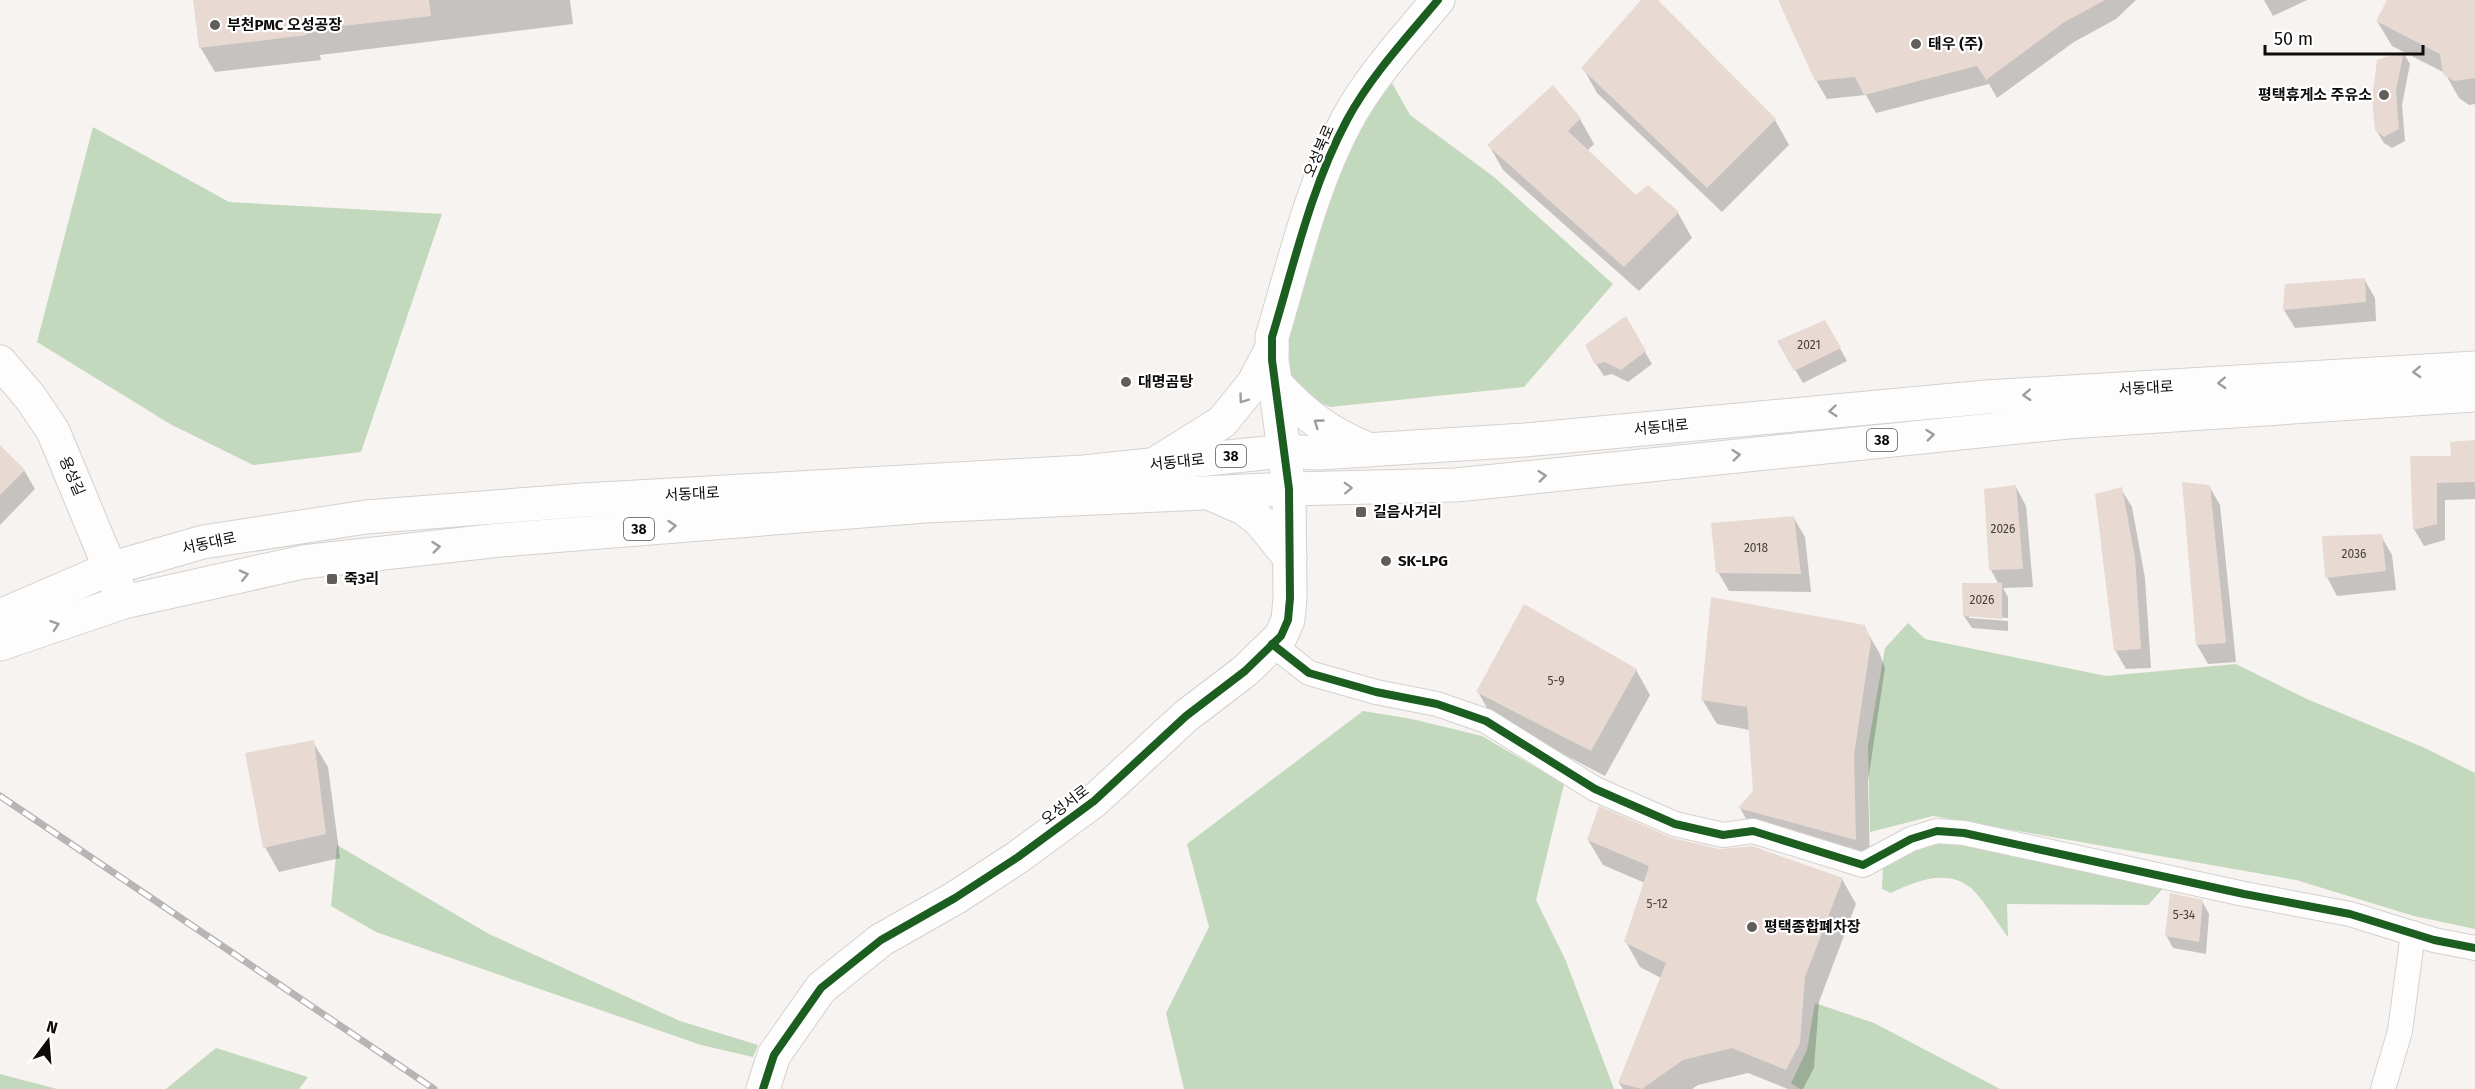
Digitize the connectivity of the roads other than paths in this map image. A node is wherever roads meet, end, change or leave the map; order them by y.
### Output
1 (1438, 0) edge
2 (1272, 342) junction
3 (0, 362) edge
4 (2475, 368) edge
5 (1275, 383) junction
6 (2475, 395) edge
7 (1370, 450) junction
8 (1284, 451) junction
9 (1155, 464) junction
10 (1289, 489) junction
11 (1211, 494) junction
12 (1290, 558) junction
13 (109, 569) junction
14 (124, 602) junction
15 (0, 616) edge
16 (0, 644) edge
17 (1272, 644) junction
18 (2413, 933) junction
19 (2475, 948) edge
20 (763, 1089) edge
21 (2383, 1089) edge

1 - 2 main road, 오성북로
2 - 5 main road, 오성서로
2 -> 9 main road
3 - 13 main road, 용성길
4 -> 7 main road, 서동대로 / 38
7 -> 5 main road
5 - 8 main road, 오성서로
10 -> 6 main road, 서동대로 / 38
7 - 8 main road, 서동대로 / 38
8 - 9 main road, 서동대로 / 38
8 - 10 main road, 오성서로
9 - 13 main road, 서동대로 / 38
10 - 11 main road, 서동대로 / 38
10 - 12 main road, 오성서로
11 - 12 main road
14 -> 11 main road, 서동대로 / 38
12 - 17 main road, 오성서로
13 - 14 main road, 용성길
13 - 15 main road, 서동대로 / 38
16 -> 14 main road, 서동대로 / 38
17 - 18 street
17 - 20 main road, 오성서로
18 - 19 street
18 - 21 street

